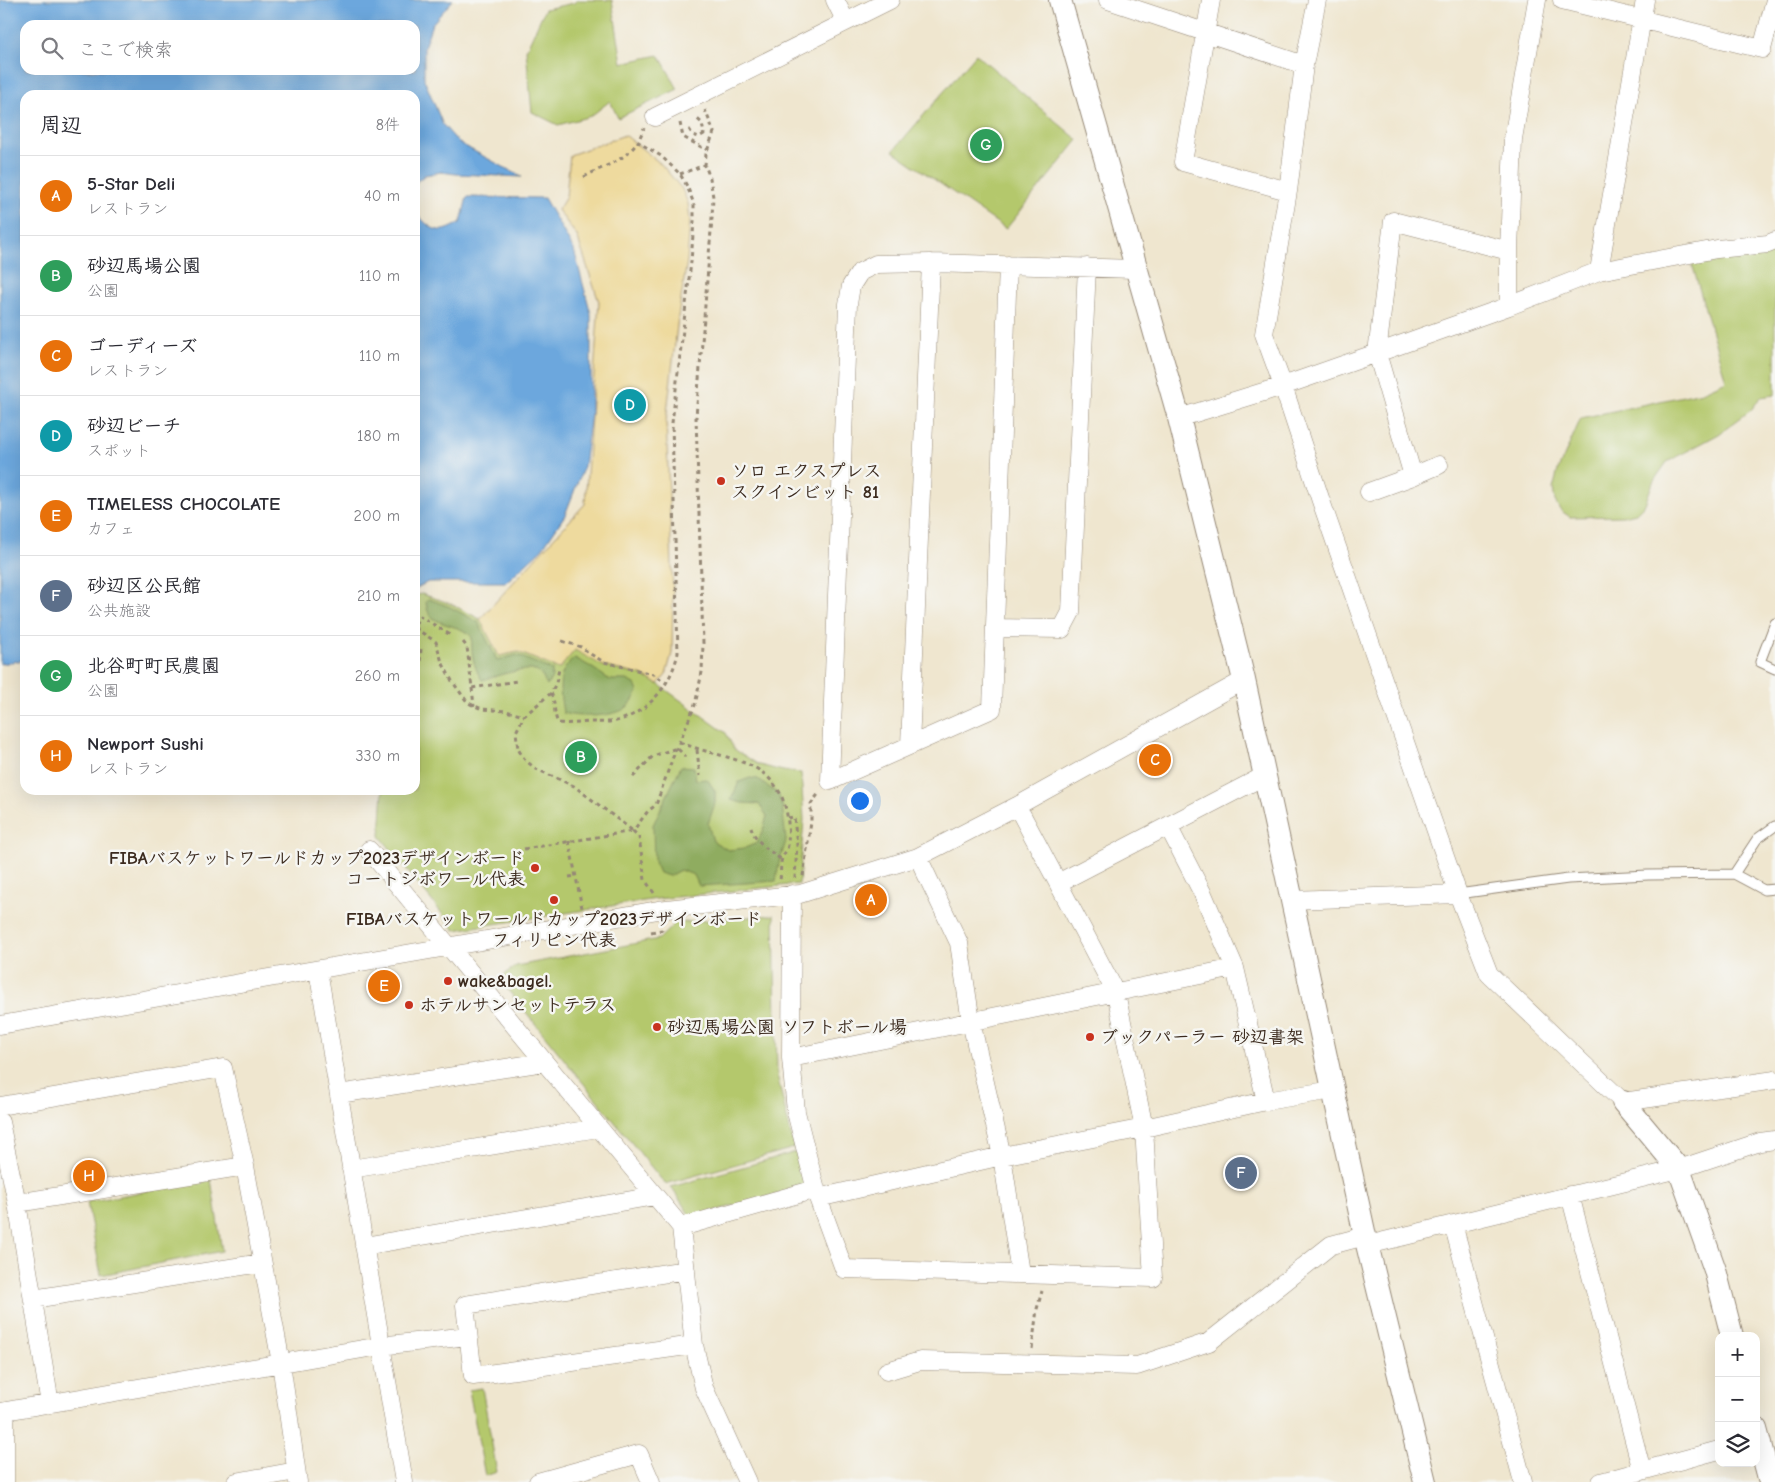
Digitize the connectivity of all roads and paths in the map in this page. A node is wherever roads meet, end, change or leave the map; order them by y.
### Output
1 (835, 0) edge
2 (890, 0) edge
3 (1060, 0) edge
4 (1108, 0) edge
5 (1211, 0) edge
6 (1317, 0) edge
7 (1537, 0) edge
8 (1562, 0) edge
9 (1645, 0) edge
10 (1775, 0) edge
11 (1641, 20) junction
12 (846, 22) junction
13 (1206, 32) junction
14 (1304, 65) junction
15 (698, 95) junction
16 (694, 116) dead end
17 (655, 117) joint
18 (681, 120) dead end
19 (690, 129) dead end
20 (638, 142) junction
21 (707, 150) junction
22 (705, 165) junction
23 (680, 174) junction
24 (584, 177) dead end
25 (1288, 191) junction
26 (1775, 241) edge
27 (1509, 251) junction
28 (931, 263) junction
29 (1008, 266) junction
30 (1087, 267) junction
31 (1135, 269) junction
32 (1599, 271) junction
33 (1509, 306) junction
34 (1377, 353) junction
35 (1284, 386) junction
36 (1179, 418) junction
37 (1438, 465) dead end
38 (1413, 476) junction
39 (1369, 492) dead end
40 (420, 616) edge
41 (1775, 623) edge
42 (995, 628) junction
43 (420, 631) edge
44 (452, 636) dead end
45 (562, 641) dead end
46 (463, 642) dead end
47 (421, 649) dead end
48 (420, 661) dead end
49 (559, 669) dead end
50 (1775, 669) edge
51 (1244, 680) junction
52 (517, 681) dead end
53 (667, 683) junction
54 (472, 688) junction
55 (551, 693) junction
56 (474, 706) junction
57 (524, 716) junction
58 (680, 742) junction
59 (910, 745) junction
60 (677, 748) junction
61 (697, 750) junction
62 (686, 757) dead end
63 (700, 776) dead end
64 (1264, 776) junction
65 (633, 777) dead end
66 (830, 781) junction
67 (1017, 806) junction
68 (788, 818) junction
69 (1168, 826) junction
70 (1775, 826) edge
71 (751, 827) dead end
72 (633, 831) junction
73 (569, 841) junction
74 (369, 850) dead end
75 (524, 850) dead end
76 (918, 857) junction
77 (782, 860) junction
78 (1734, 874) junction
79 (569, 876) dead end
80 (576, 876) junction
81 (780, 880) dead end
82 (1058, 884) junction
83 (1775, 888) edge
84 (796, 894) junction
85 (1458, 894) junction
86 (1292, 900) junction
87 (658, 910) junction
88 (584, 923) junction
89 (651, 932) dead end
90 (450, 947) junction
91 (1235, 968) junction
92 (318, 970) junction
93 (1116, 993) junction
94 (971, 1022) junction
95 (0, 1025) edge
96 (791, 1058) junction
97 (544, 1062) junction
98 (1775, 1080) edge
99 (1332, 1090) junction
100 (339, 1094) junction
101 (1266, 1101) junction
102 (1623, 1102) junction
103 (0, 1106) edge
104 (0, 1122) edge
105 (598, 1128) junction
106 (1144, 1128) junction
107 (1775, 1140) edge
108 (1002, 1156) junction
109 (245, 1166) junction
110 (1678, 1168) junction
111 (351, 1169) junction
112 (817, 1194) junction
113 (1570, 1195) junction
114 (655, 1196) junction
115 (16, 1203) junction
116 (1453, 1224) junction
117 (681, 1227) junction
118 (1366, 1240) junction
119 (364, 1246) junction
120 (262, 1263) junction
121 (686, 1270) junction
122 (1020, 1274) junction
123 (1040, 1274) junction
124 (33, 1299) junction
125 (1731, 1332) edge
126 (468, 1336) junction
127 (694, 1345) junction
128 (380, 1346) junction
129 (281, 1363) junction
130 (1033, 1364) junction
131 (887, 1371) dead end
132 (50, 1404) junction
133 (2, 1412) edge
134 (1760, 1447) edge
135 (1715, 1451) edge
136 (1642, 1471) junction
137 (297, 1477) edge
138 (562, 1479) edge
139 (5, 1482) edge
140 (236, 1482) edge
141 (404, 1482) edge
142 (538, 1482) edge
143 (651, 1482) edge
144 (747, 1482) edge
145 (1425, 1482) edge
146 (1523, 1482) edge
147 (1601, 1482) edge
148 (1770, 1482) edge

1 - 12 street
2 - 12 street
3 - 31 street
4 - 13 street
5 - 13 street
6 - 14 street
7 - 27 street
8 - 11 street
9 - 11 street
10 - 11 street
11 - 32 street
12 - 15 street
13 - 14 street
13 - 25 street
14 - 25 street
15 - 17 street
15 - 21 path
16 - 19 path
17 - 20 path
18 - 21 path
20 - 23 path
20 - 24 path
21 - 22 path
22 - 23 path
22 - 58 path
23 - 53 path
25 - 35 street
26 - 32 street
27 - 33 street
27 - 34 street
28 - 29 street
28 - 59 street
28 - 66 street
29 - 30 street
29 - 42 street
30 - 31 street
30 - 42 street
31 - 36 street
32 - 33 street
33 - 34 street
34 - 35 street
34 - 38 street
35 - 36 street
35 - 85 street
36 - 51 street
37 - 38 street
38 - 39 street
40 - 44 path
41 - 50 lane
42 - 59 street
43 - 56 path
45 - 53 path
46 - 54 path
47 - 48 path
49 - 55 path
51 - 64 street
51 - 67 street
52 - 54 path
53 - 55 path
54 - 56 path
55 - 57 path
56 - 57 path
57 - 72 path
58 - 60 path
58 - 61 path
59 - 66 street
60 - 62 path
60 - 65 path
60 - 72 path
61 - 63 path
61 - 68 path
64 - 69 street
64 - 86 street
66 - 84 path
67 - 76 street
67 - 82 street
68 - 77 path
68 - 84 path
69 - 82 street
69 - 91 street
70 - 78 lane
71 - 77 path
72 - 73 path
72 - 87 path
73 - 75 path
73 - 80 path
74 - 90 street
76 - 84 street
76 - 94 street
77 - 81 path
78 - 83 lane
78 - 85 lane
79 - 80 path
80 - 88 path
82 - 93 street
84 - 87 street
84 - 96 street
85 - 86 street
85 - 102 street
86 - 99 street
87 - 88 street
87 - 89 path
88 - 90 street
90 - 92 street
90 - 97 street
91 - 93 street
91 - 101 street
92 - 95 street
92 - 100 street
93 - 94 street
93 - 106 street
94 - 96 street
94 - 108 street
96 - 112 street
97 - 100 street
97 - 105 street
98 - 102 street
99 - 101 street
99 - 118 street
100 - 111 street
101 - 106 street
102 - 110 street
103 - 109 street
104 - 115 street
105 - 111 street
105 - 114 street
106 - 108 street
106 - 123 street
107 - 110 street
108 - 112 street
108 - 122 street
109 - 115 street
109 - 120 street
110 - 113 street
110 - 125 street
111 - 119 street
112 - 117 street
112 - 122 street
113 - 116 street
113 - 136 street
114 - 117 street
114 - 119 street
115 - 124 street
116 - 118 street
116 - 146 street
117 - 121 street
118 - 130 street
118 - 145 street
119 - 128 street
120 - 124 street
120 - 129 street
121 - 126 street
121 - 127 street
122 - 123 street
123 - 130 path
124 - 132 street
126 - 127 street
126 - 128 street
127 - 144 street
128 - 129 street
128 - 141 street
129 - 132 street
129 - 137 street
130 - 131 street
132 - 133 street
133 - 139 street
134 - 148 street
135 - 136 street
136 - 147 street
137 - 140 street
138 - 142 street
138 - 143 street

